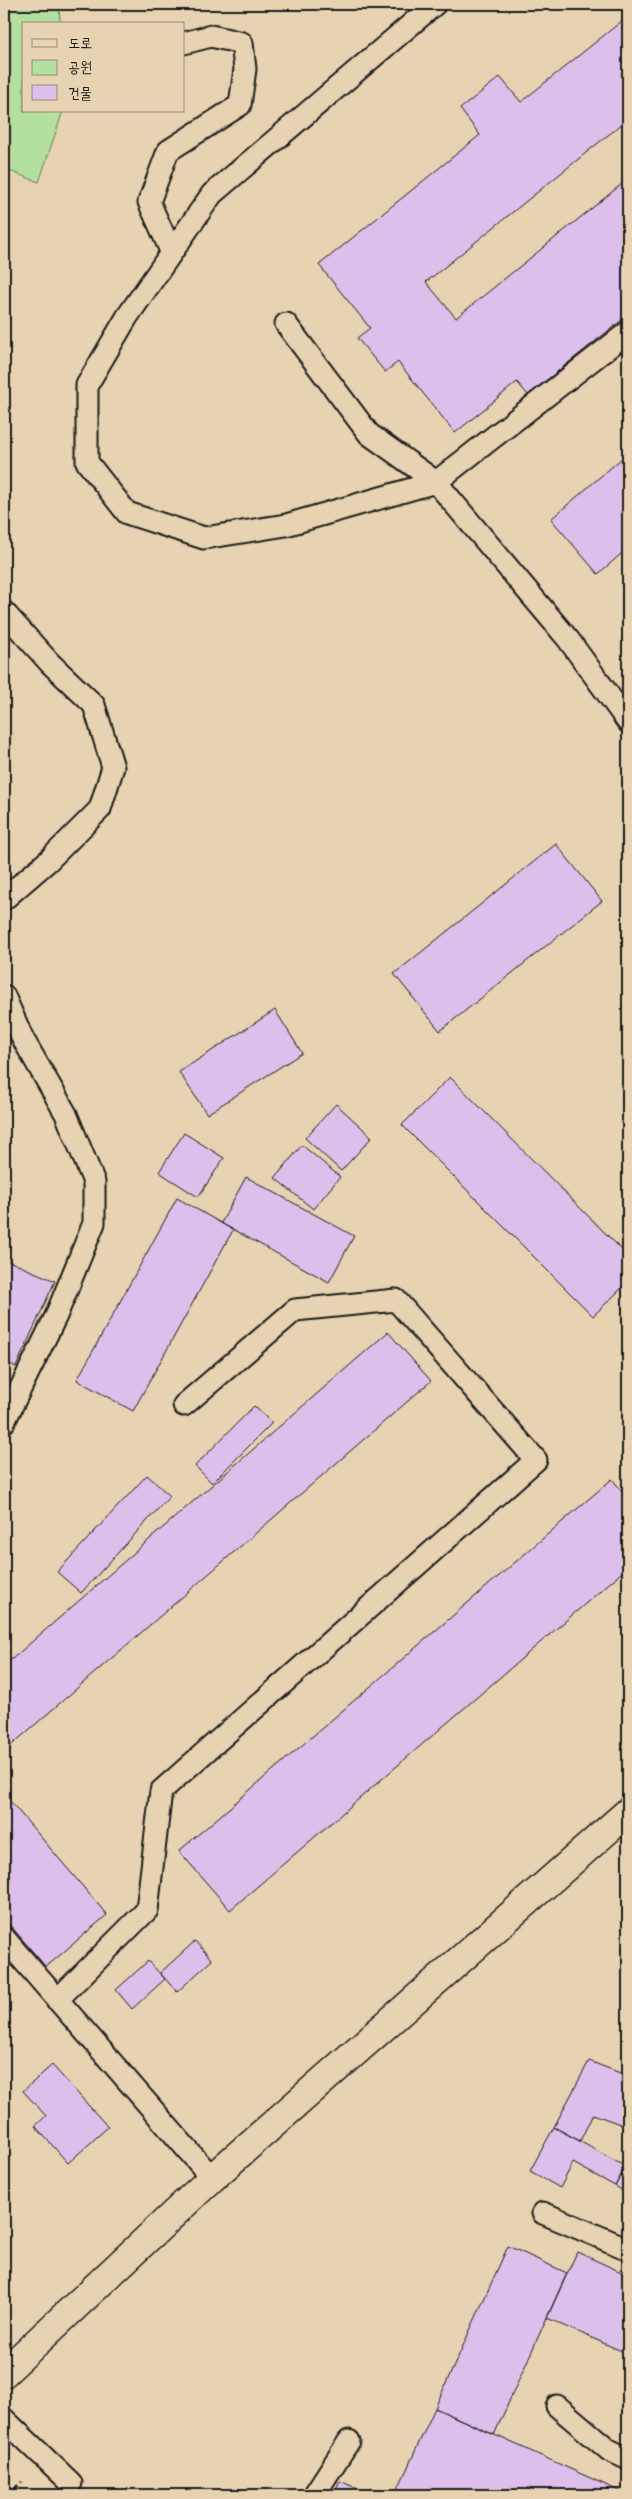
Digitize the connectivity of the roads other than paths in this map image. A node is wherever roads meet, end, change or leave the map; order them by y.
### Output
1 (435, 4) edge
2 (185, 43) edge
3 (172, 251) junction
4 (286, 324) dead end
5 (628, 332) edge
6 (436, 482) junction
7 (4, 612) edge
8 (628, 722) edge
9 (4, 899) edge
10 (4, 996) edge
11 (184, 1405) dead end
12 (4, 1422) edge
13 (628, 1812) edge
14 (4, 1938) edge
15 (57, 2000) junction
16 (212, 2178) junction
17 (543, 2213) dead end
18 (628, 2249) edge
19 (4, 2374) edge
20 (557, 2406) dead end
21 (4, 2419) edge
22 (349, 2441) dead end
23 (628, 2459) edge
24 (71, 2483) dead end
25 (314, 2495) edge

1 - 3 lane
2 - 3 lane
3 - 6 lane
4 - 6 lane
5 - 6 lane
6 - 8 lane
7 - 9 lane
10 - 12 lane
11 - 15 lane
13 - 16 main road
14 - 15 lane
15 - 16 lane
16 - 19 main road
17 - 18 lane
20 - 23 lane
21 - 24 lane
22 - 25 lane

